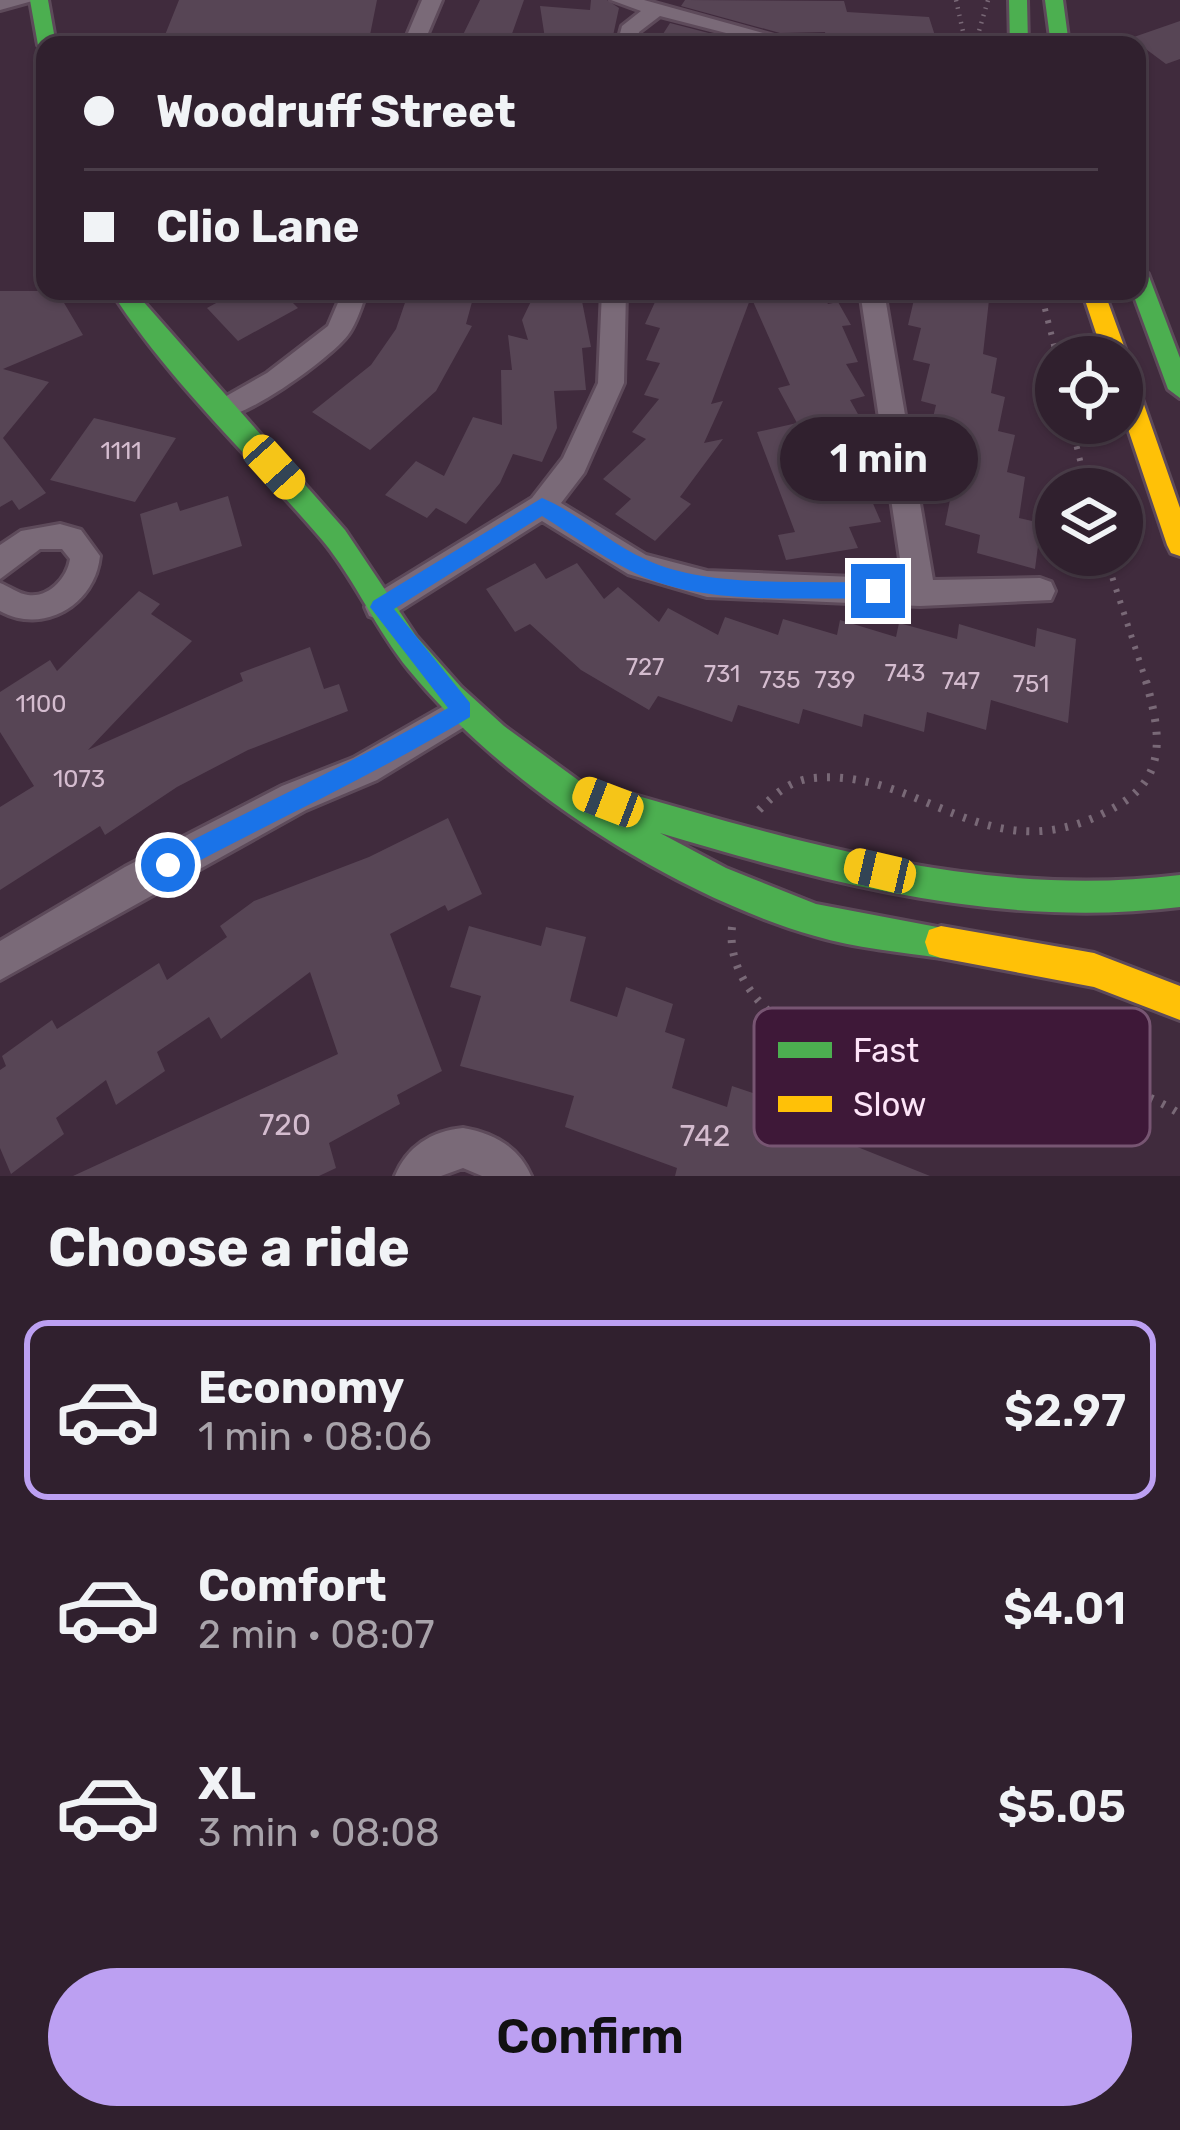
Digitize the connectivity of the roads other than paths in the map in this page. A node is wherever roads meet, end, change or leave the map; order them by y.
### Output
1 (26, 0) edge
2 (39, 0) edge
3 (432, 0) edge
4 (621, 0) edge
5 (1018, 0) edge
6 (1054, 0) edge
7 (0, 4) edge
8 (655, 10) junction
9 (45, 36) edge
10 (417, 36) edge
11 (628, 36) edge
12 (760, 36) edge
13 (1019, 36) edge
14 (1059, 36) edge
15 (1146, 298) edge
16 (129, 300) edge
17 (351, 300) edge
18 (614, 300) edge
19 (873, 300) edge
20 (1096, 300) edge
21 (1109, 336) edge
22 (1180, 388) edge
23 (223, 410) junction
24 (1143, 437) edge
25 (542, 506) junction
26 (1180, 545) edge
27 (0, 566) edge
28 (1040, 591) dead end
29 (920, 592) junction
30 (0, 597) edge
31 (380, 607) junction
32 (463, 710) junction
33 (550, 780) junction
34 (1180, 891) edge
35 (0, 962) edge
36 (1180, 1003) edge
37 (415, 1176) edge
38 (511, 1176) edge

1 - 7 street
2 - 9 street
3 - 10 street
4 - 8 street
5 - 13 street
6 - 14 street
8 - 11 street
8 - 12 street
15 - 22 street
16 - 23 street
17 - 23 street
18 - 25 street
19 - 29 street
20 - 21 street
23 - 31 street
24 - 26 street
25 - 29 street
25 - 31 street
27 - 30 street
28 - 29 street
31 - 32 street
32 - 33 street
32 - 35 street
33 - 34 street
33 - 36 street
37 - 38 street

